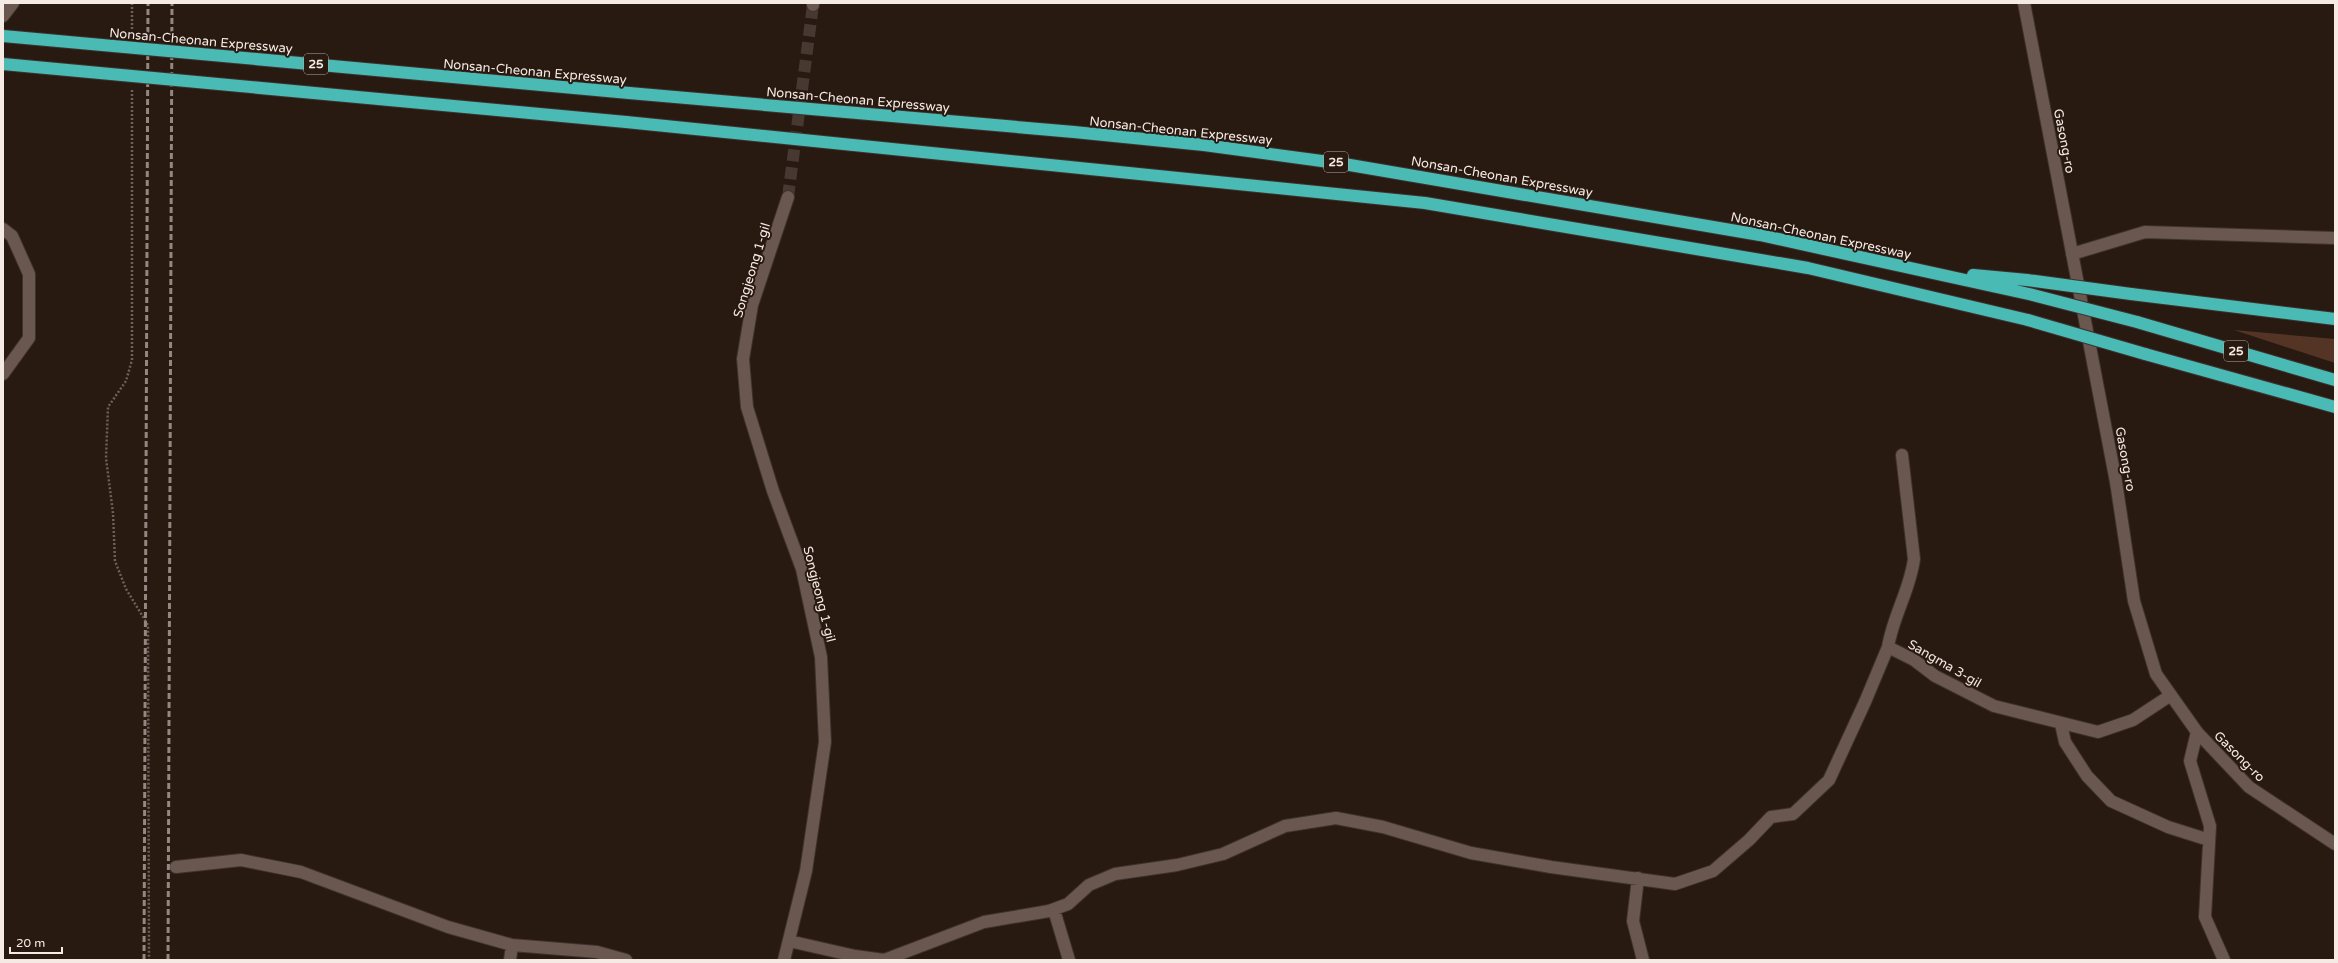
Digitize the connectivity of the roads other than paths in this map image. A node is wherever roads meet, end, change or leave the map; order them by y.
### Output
1 (13, 3) edge
2 (2024, 3) edge
3 (3, 16) edge
4 (3, 36) edge
5 (3, 64) edge
6 (788, 197) tunnel mouth
7 (3, 229) edge
8 (2335, 238) edge
9 (2072, 254) junction
10 (1920, 270) junction
11 (2335, 319) edge
12 (3, 374) edge
13 (2335, 380) edge
14 (2335, 407) edge
15 (1902, 455) dead end
16 (1888, 647) junction
17 (2171, 695) junction
18 (2061, 724) junction
19 (2197, 732) junction
20 (2210, 840) junction
21 (2335, 844) edge
22 (176, 867) dead end
23 (1638, 878) junction
24 (1054, 910) junction
25 (789, 940) junction
26 (512, 945) junction
27 (510, 960) edge
28 (626, 960) edge
29 (784, 960) edge
30 (1069, 960) edge
31 (1644, 960) edge
32 (2224, 960) edge

1 - 3 street
2 - 9 street, Gasong-ro
4 - 10 highway, Nonsan-Cheonan Expressway / 25, bridge
5 - 14 highway, 25, bridge
6 - 25 street, Songjeong 1-gil
7 - 12 street
8 - 9 street
9 - 17 street, Gasong-ro
10 - 11 highway, bridge
10 - 13 highway, Nonsan-Cheonan Expressway / 25, bridge
15 - 16 street, Sangma 3-gil
16 - 18 street, Sangma 3-gil
16 - 23 street
17 - 18 street, Sangma 3-gil
17 - 19 street, Gasong-ro
18 - 20 street
19 - 20 street
19 - 21 street, Gasong-ro
20 - 32 street
22 - 26 street
23 - 24 street
23 - 31 street
24 - 25 street
24 - 30 street
25 - 29 street, Songjeong 1-gil
26 - 27 street
26 - 28 street

